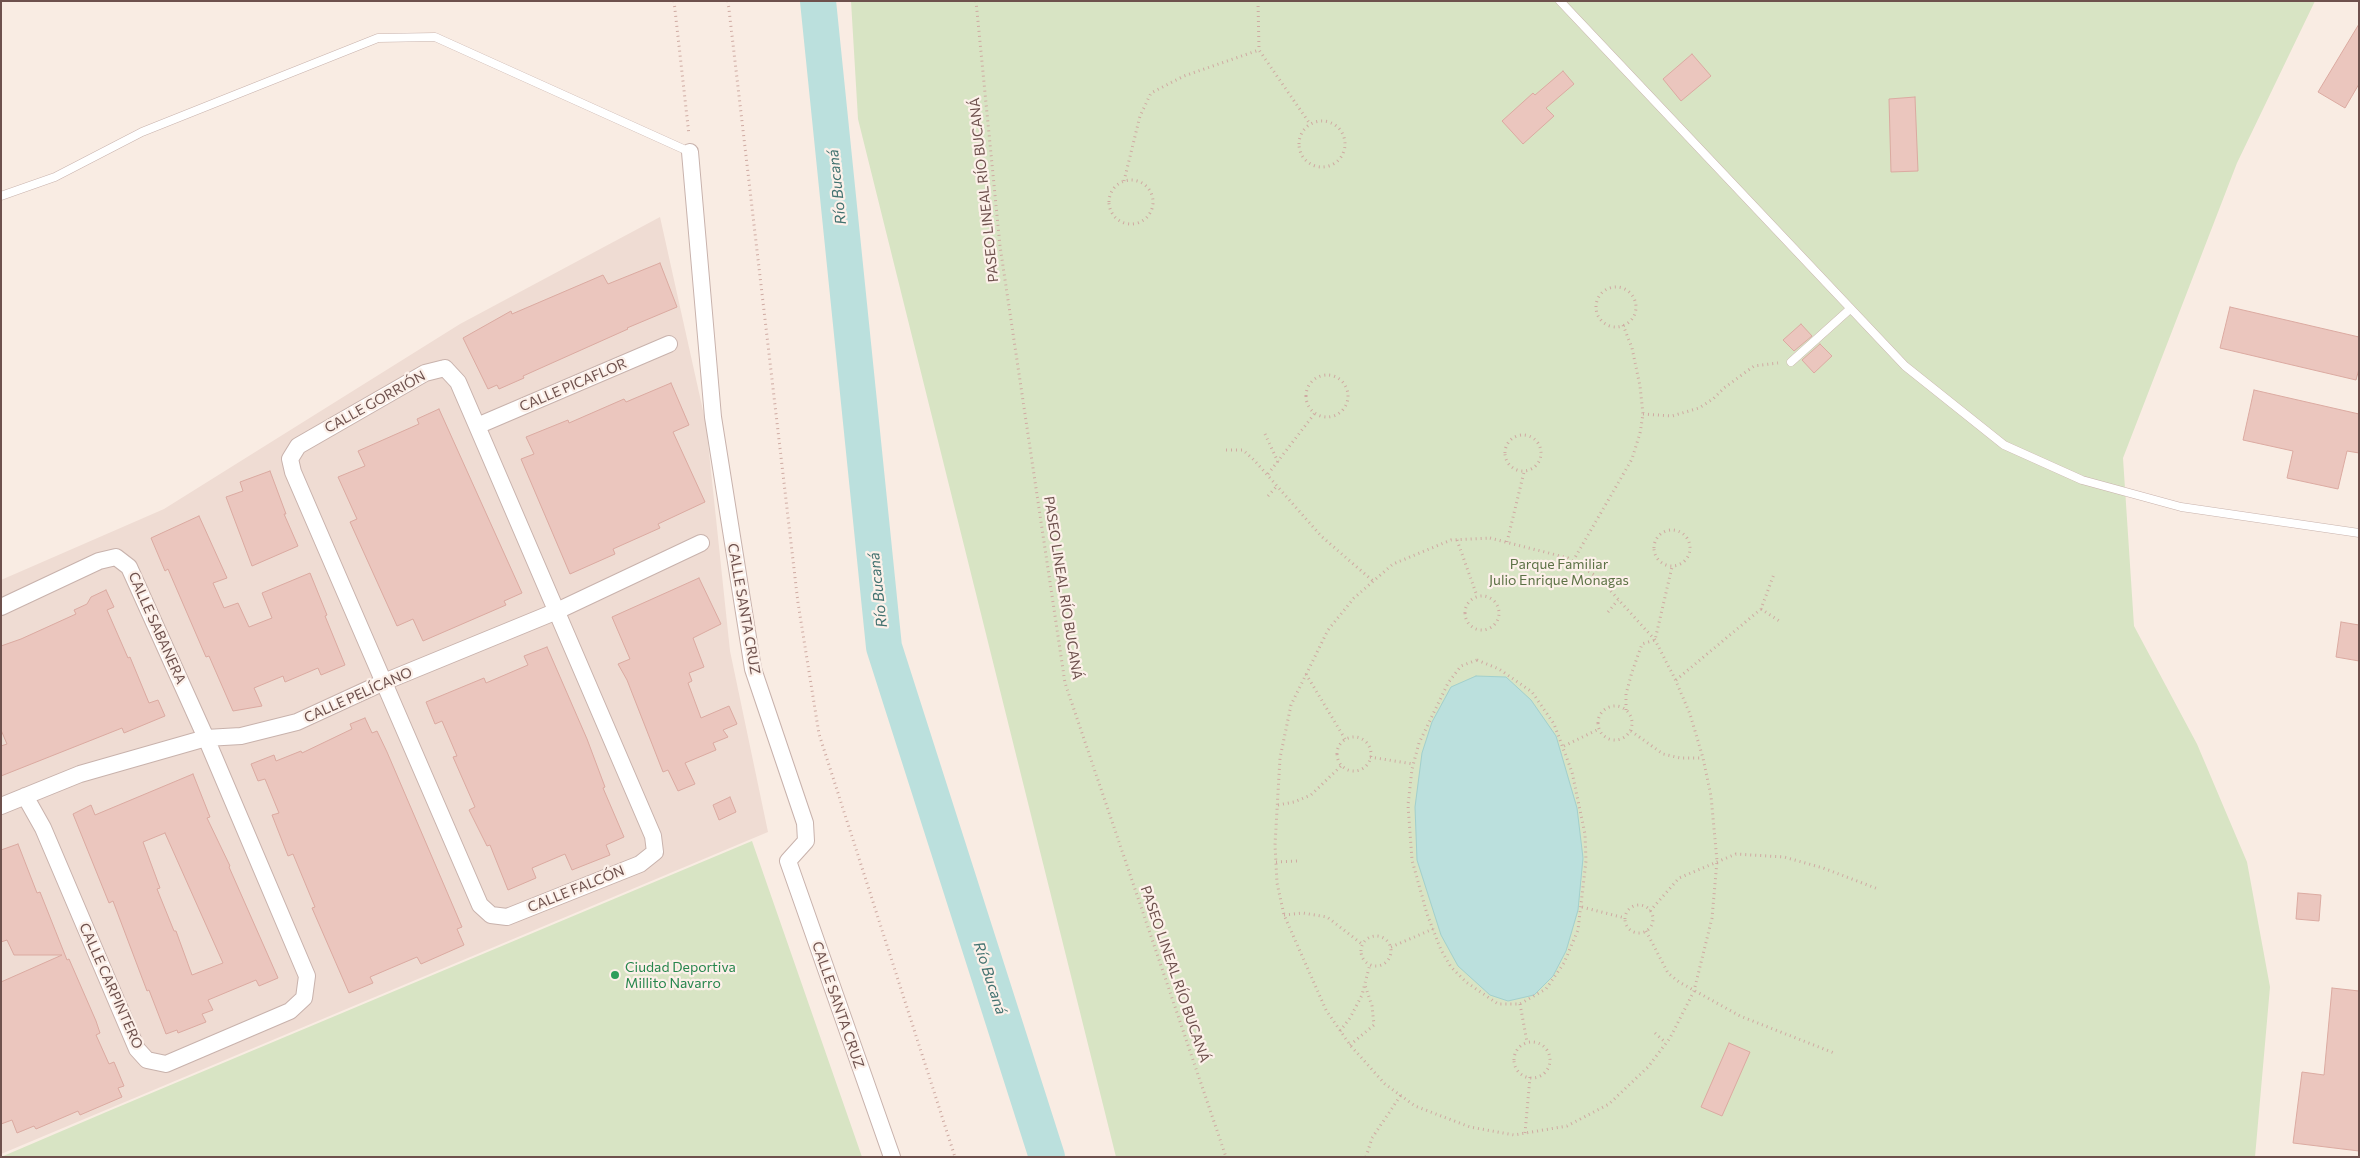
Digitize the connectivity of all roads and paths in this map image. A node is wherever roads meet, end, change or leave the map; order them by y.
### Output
1 (674, 1) edge
2 (728, 1) edge
3 (976, 1) edge
4 (1258, 1) edge
5 (1563, 3) edge
6 (1259, 50) junction
7 (1310, 124) junction
8 (690, 152) junction
9 (1124, 181) junction
10 (1, 196) edge
11 (1850, 308) junction
12 (1623, 325) junction
13 (669, 344) dead end
14 (1791, 362) joint
15 (1314, 413) junction
16 (1643, 414) junction
17 (477, 426) junction
18 (1265, 434) dead end
19 (1226, 450) dead end
20 (1278, 462) junction
21 (1524, 472) junction
22 (1268, 474) junction
23 (1278, 485) junction
24 (1268, 496) dead end
25 (2359, 533) edge
26 (1457, 540) junction
27 (1507, 542) junction
28 (701, 543) dead end
29 (1572, 561) junction
30 (1672, 567) junction
31 (1774, 574) dead end
32 (1373, 581) junction
33 (1477, 596) junction
34 (1618, 600) junction
35 (1, 607) edge
36 (1761, 609) junction
37 (557, 611) junction
38 (1608, 612) dead end
39 (1781, 622) dead end
40 (1655, 640) junction
41 (1306, 674) junction
42 (1676, 680) junction
43 (384, 682) junction
44 (1626, 710) junction
45 (1599, 729) junction
46 (1631, 731) junction
47 (206, 738) junction
48 (1345, 740) junction
49 (1564, 746) junction
50 (1370, 757) junction
51 (1703, 758) junction
52 (1413, 764) junction
53 (1341, 766) junction
54 (25, 796) junction
55 (1278, 805) junction
56 (1, 806) edge
57 (1298, 861) dead end
58 (1717, 861) junction
59 (1276, 862) junction
60 (1878, 889) dead end
61 (1582, 907) junction
62 (1650, 911) junction
63 (1284, 915) junction
64 (1625, 918) junction
65 (1433, 930) junction
66 (1646, 931) junction
67 (1362, 944) junction
68 (1391, 947) junction
69 (1370, 964) junction
70 (1364, 984) junction
71 (1694, 990) junction
72 (1520, 1004) junction
73 (1340, 1031) junction
74 (1655, 1033) dead end
75 (1527, 1042) junction
76 (1666, 1043) junction
77 (1350, 1045) junction
78 (1834, 1052) dead end
79 (1530, 1077) junction
80 (1400, 1095) junction
81 (1525, 1133) junction
82 (892, 1157) edge
83 (955, 1157) edge
84 (1226, 1157) edge
85 (1366, 1157) edge

1 - 8 path
2 - 83 path
3 - 84 path, PASEO LINEAL RÍO BUCANÁ
4 - 6 path
5 - 11 lane
6 - 7 path
6 - 9 path
7 - 7 path
8 - 10 lane
8 - 82 street, CALLE SANTA CRUZ
9 - 9 path
11 - 14 lane
11 - 25 lane
12 - 12 path
12 - 16 path
13 - 17 street, CALLE PICAFLOR
14 - 16 path
15 - 15 path
15 - 20 path
16 - 29 path
17 - 37 street, CALLE GORRIÓN
17 - 43 street, CALLE GORRIÓN
18 - 20 path
19 - 22 path
20 - 22 path
21 - 21 path
21 - 27 path
22 - 23 path
23 - 24 path
23 - 32 path
26 - 27 path
26 - 32 path
26 - 33 path
27 - 29 path
28 - 37 street, CALLE PELÍCANO
29 - 34 path
30 - 30 path
30 - 40 path
31 - 36 path
32 - 41 path
33 - 33 path
34 - 38 path
34 - 40 path
35 - 47 street, CALLE SABANERA
36 - 39 path
36 - 42 path
37 - 43 street, CALLE PELÍCANO
37 - 43 street, CALLE FALCÓN
40 - 42 path
40 - 44 path
41 - 48 path
41 - 55 path
42 - 51 path
43 - 47 street, CALLE PELÍCANO
44 - 45 path
44 - 46 path
45 - 46 path
45 - 49 path
46 - 51 path
47 - 54 street, CALLE PELÍCANO
47 - 54 street, CALLE CARPINTERO
48 - 50 path
48 - 53 path
49 - 52 path
49 - 61 path
50 - 52 path
50 - 53 path
51 - 58 path
52 - 65 path
53 - 55 path
54 - 56 street, CALLE PELÍCANO
55 - 59 path
57 - 59 path
58 - 60 path
58 - 62 path
58 - 71 path
59 - 63 path
61 - 64 path
61 - 72 path
62 - 64 path
62 - 66 path
63 - 67 path
63 - 73 path
64 - 66 path
65 - 68 path
65 - 72 path
66 - 71 path
67 - 68 path
67 - 69 path
68 - 69 path
69 - 70 path
70 - 73 path
70 - 77 path
71 - 76 path
71 - 78 path
72 - 75 path
73 - 77 path
74 - 76 path
75 - 79 path
75 - 79 path
76 - 81 path
77 - 80 path
79 - 81 path
80 - 81 path
80 - 85 path

